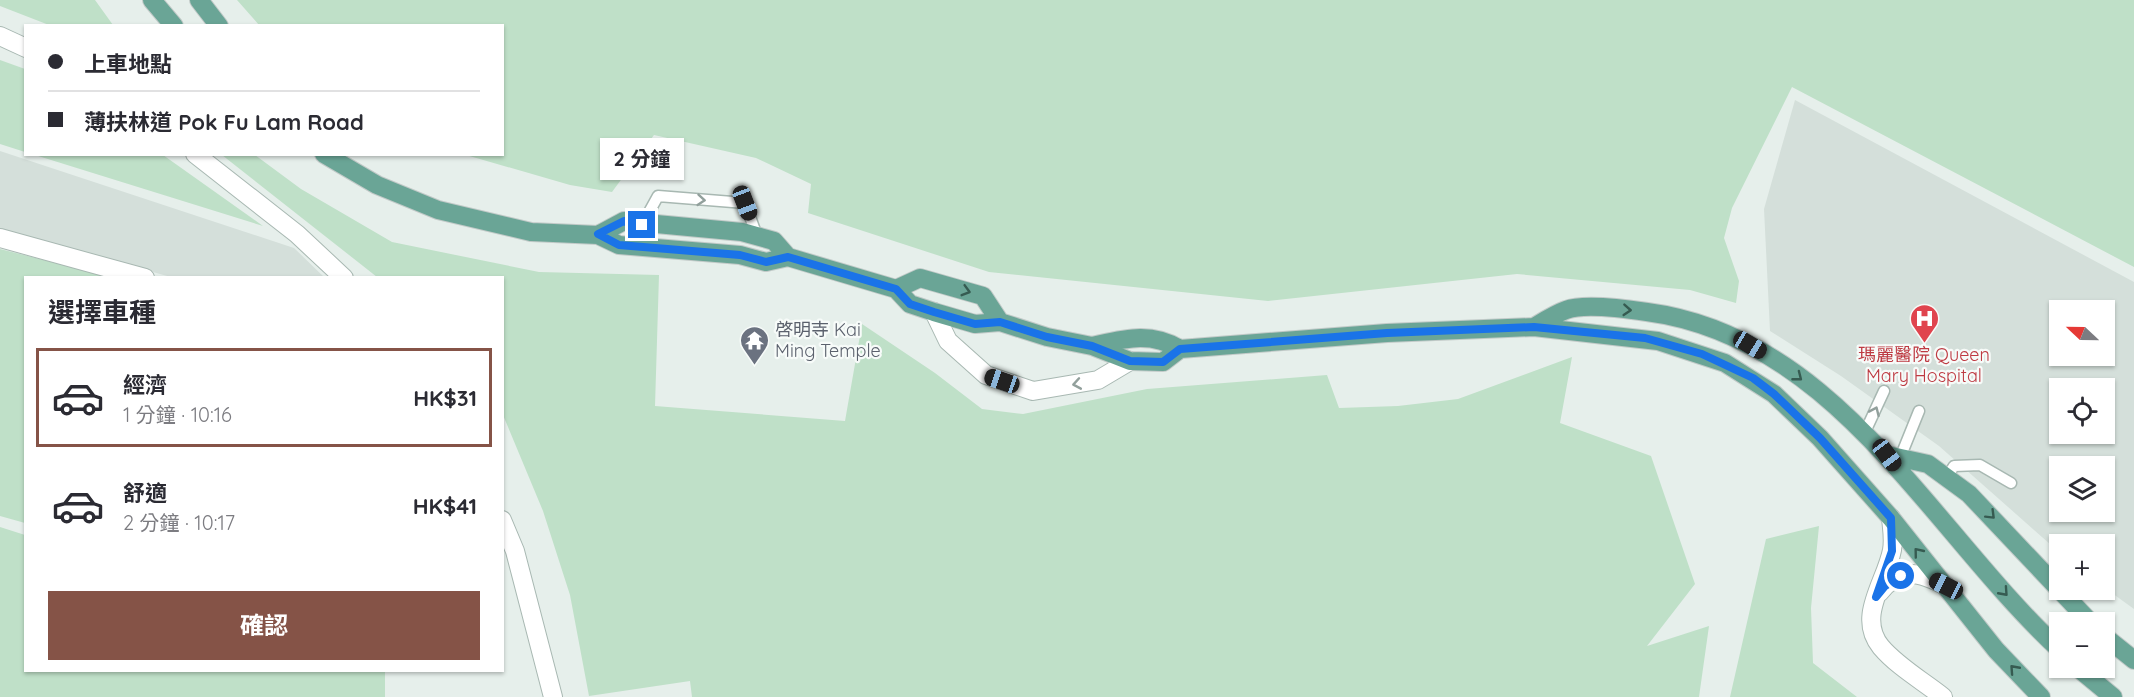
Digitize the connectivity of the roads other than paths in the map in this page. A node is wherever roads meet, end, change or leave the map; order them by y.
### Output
1 (152, 0) edge
2 (199, 0) edge
3 (172, 24) edge
4 (217, 24) edge
5 (0, 36) edge
6 (24, 47) edge
7 (198, 156) edge
8 (327, 156) edge
9 (642, 225) junction
10 (598, 234) junction
11 (757, 236) junction
12 (0, 238) edge
13 (788, 257) junction
14 (138, 276) edge
15 (342, 276) edge
16 (896, 289) junction
17 (934, 312) junction
18 (1000, 322) junction
19 (1534, 327) junction
20 (1092, 346) junction
21 (1180, 349) junction
22 (1130, 361) junction
23 (1884, 391) dead end
24 (1920, 411) dead end
25 (1865, 432) junction
26 (1894, 456) junction
27 (1947, 477) junction
28 (2011, 483) dead end
29 (1891, 518) junction
30 (504, 525) edge
31 (1946, 586) junction
32 (1876, 597) junction
33 (2081, 612) edge
34 (2049, 638) edge
35 (2115, 645) edge
36 (2134, 660) edge
37 (2090, 678) edge
38 (2037, 694) edge
39 (553, 697) edge
40 (1943, 697) edge
41 (2113, 697) edge

1 - 3 main road
2 - 4 main road
5 - 6 street
7 - 15 street
8 - 10 main road
9 - 10 main road
9 - 11 main road
9 -> 11 lane
10 - 13 main road
11 - 13 main road
12 - 14 street
13 - 16 main road
16 - 17 main road
16 -> 18 main road
17 - 18 main road
22 -> 17 street
18 - 20 main road
19 - 21 main road
19 -> 25 main road
19 - 29 main road
20 - 21 main road
20 - 22 main road
21 - 22 main road
25 -> 23 lane
24 - 26 lane
25 - 26 main road
26 - 27 main road
26 -> 34 main road
27 - 28 lane
27 -> 33 main road
31 -> 29 main road
29 - 32 street
30 - 39 street
31 - 32 street
38 -> 31 main road
32 - 40 street
35 - 36 main road
37 - 41 main road

